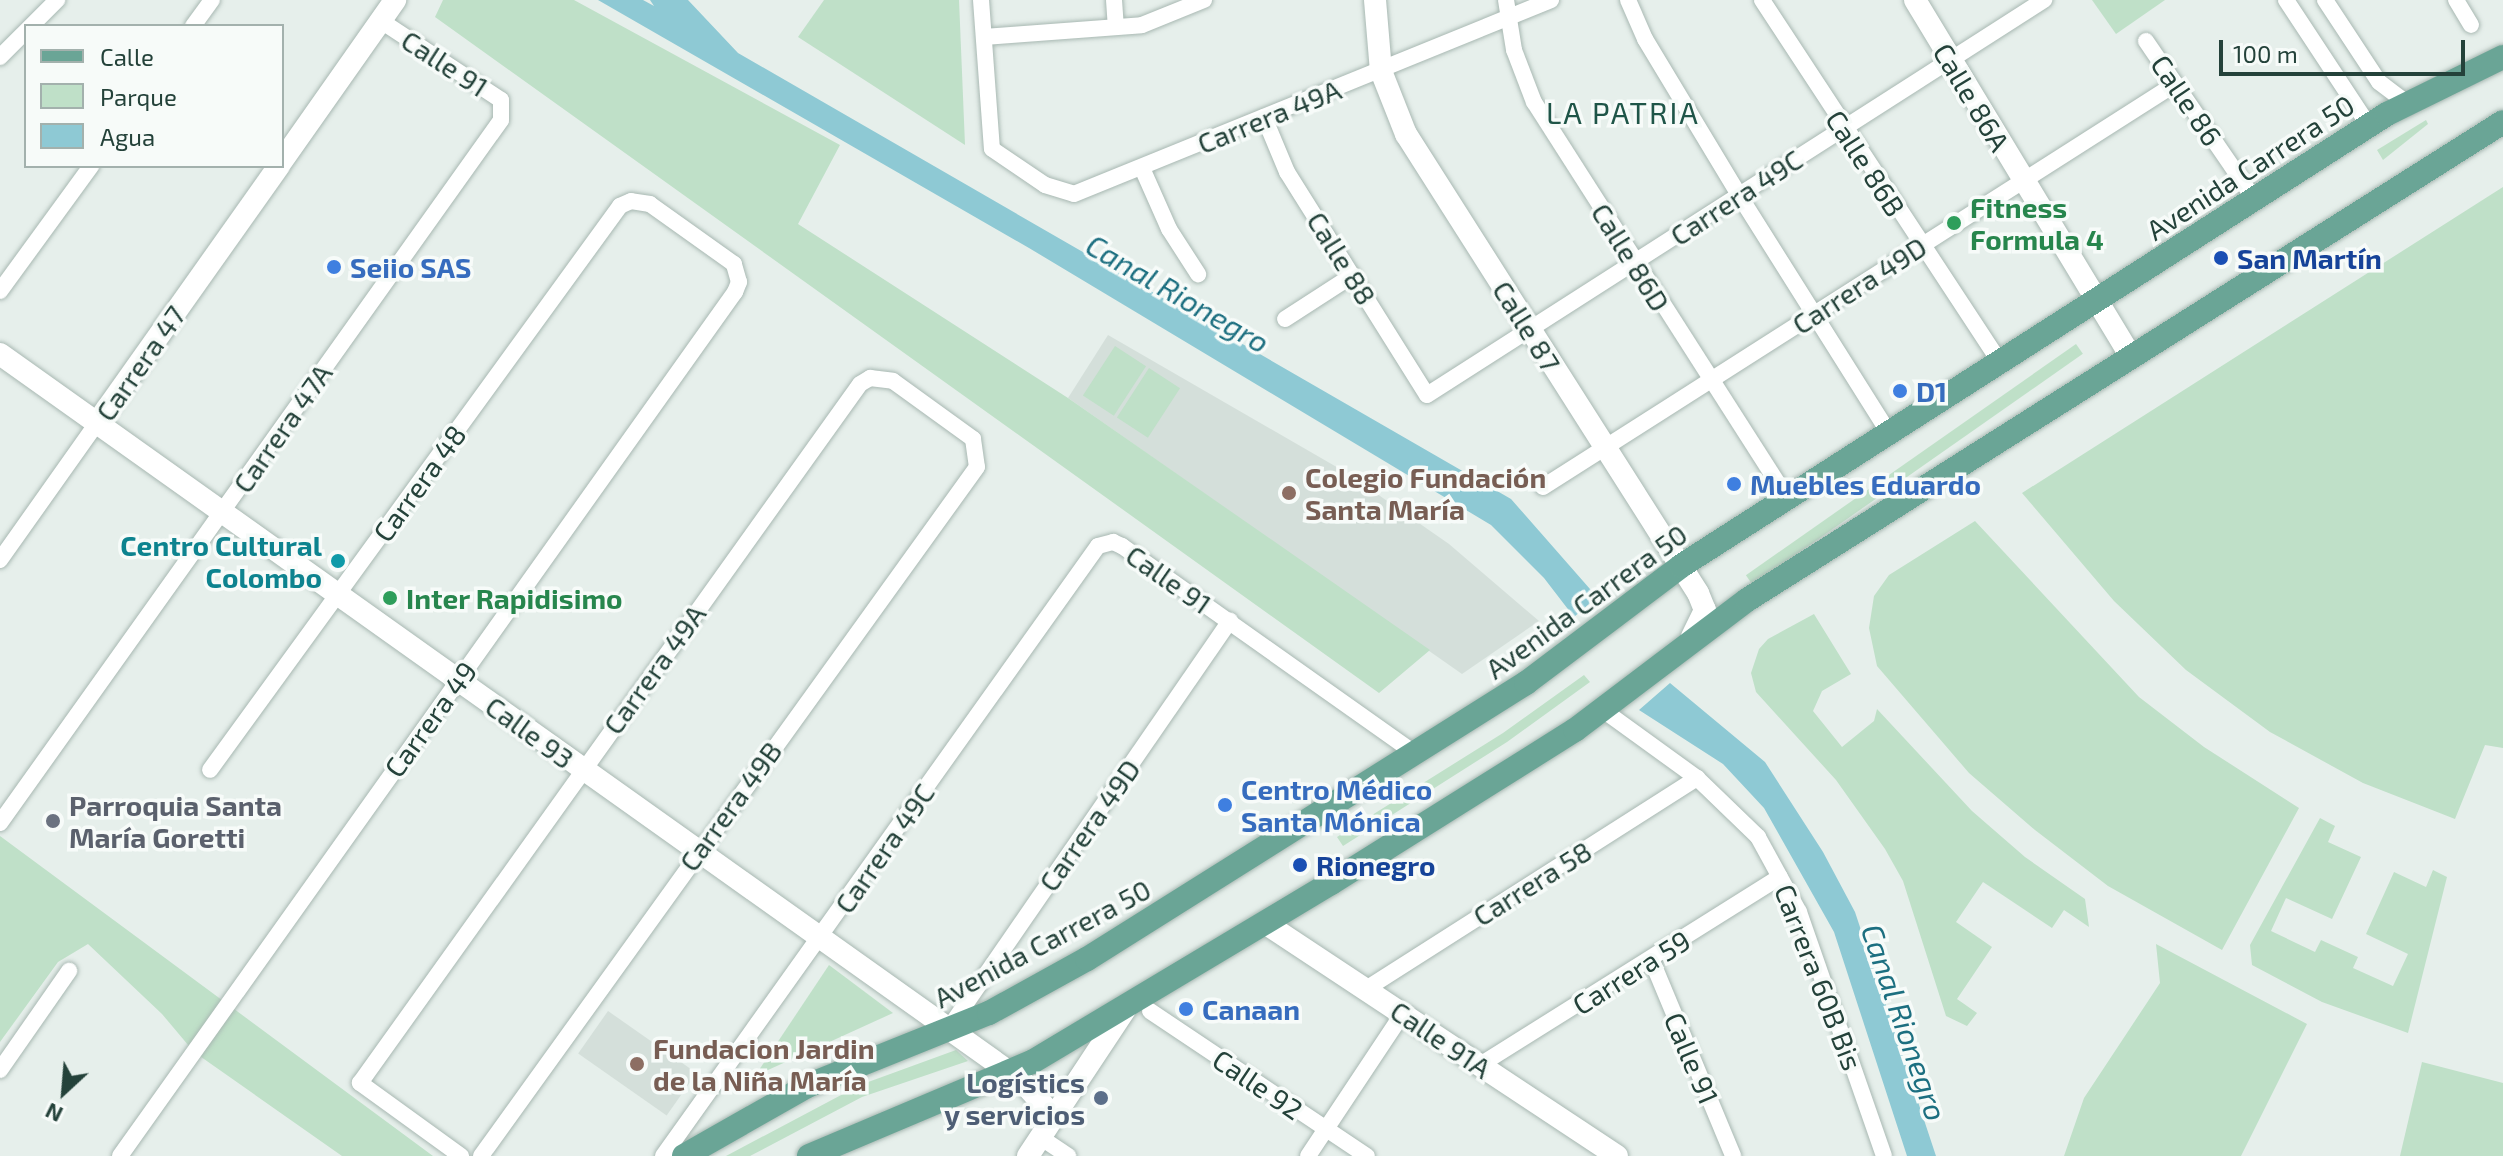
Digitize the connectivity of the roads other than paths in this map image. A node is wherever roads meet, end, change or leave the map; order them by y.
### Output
1 (57, 0) edge
2 (212, 0) edge
3 (395, 0) edge
4 (981, 0) edge
5 (1114, 0) edge
6 (1204, 0) edge
7 (1375, 0) edge
8 (1506, 0) edge
9 (1551, 0) edge
10 (1628, 0) edge
11 (1762, 0) edge
12 (1915, 0) edge
13 (2044, 0) edge
14 (2286, 0) edge
15 (2325, 0) edge
16 (2456, 0) edge
17 (1507, 18) junction
18 (381, 21) junction
19 (33, 24) edge
20 (194, 24) edge
21 (2471, 25) dead end
22 (1116, 27) junction
23 (24, 33) edge
24 (984, 37) junction
25 (2146, 41) dead end
26 (0, 57) edge
27 (2503, 57) edge
28 (1951, 60) junction
29 (1381, 71) junction
30 (2175, 84) junction
31 (2407, 103) junction
32 (504, 109) joint
33 (1264, 117) junction
34 (2503, 122) edge
35 (2369, 126) junction
36 (1844, 128) junction
37 (284, 158) edge
38 (90, 168) edge
39 (277, 168) edge
40 (1142, 168) junction
41 (2022, 181) junction
42 (1739, 195) junction
43 (2254, 199) junction
44 (1921, 246) junction
45 (1634, 263) junction
46 (1198, 274) dead end
47 (1353, 275) junction
48 (739, 282) joint
49 (0, 291) edge
50 (2097, 302) junction
51 (1813, 314) junction
52 (1285, 319) dead end
53 (1529, 330) junction
54 (0, 354) edge
55 (2131, 357) junction
56 (2000, 363) junction
57 (1709, 381) junction
58 (1427, 395) joint
59 (97, 423) junction
60 (1890, 435) junction
61 (1604, 447) junction
62 (979, 456) joint
63 (1543, 487) dead end
64 (1788, 499) junction
65 (222, 512) junction
66 (1107, 542) joint
67 (0, 560) edge
68 (1681, 566) junction
69 (339, 594) junction
70 (1230, 621) junction
71 (1692, 637) junction
72 (459, 680) junction
73 (1603, 710) junction
74 (1416, 754) junction
75 (583, 769) junction
76 (210, 770) dead end
77 (1697, 778) junction
78 (0, 823) edge
79 (697, 851) junction
80 (1780, 877) junction
81 (1265, 923) junction
82 (820, 939) junction
83 (1652, 961) junction
84 (69, 971) dead end
85 (1366, 989) junction
86 (1138, 1009) junction
87 (1403, 1013) junction
88 (948, 1029) junction
89 (1480, 1065) junction
90 (0, 1070) edge
91 (1010, 1073) junction
92 (1054, 1117) junction
93 (1325, 1129) junction
94 (1034, 1147) edge
95 (829, 1152) edge
96 (1603, 1152) edge
97 (120, 1156) edge
98 (461, 1156) edge
99 (481, 1156) edge
100 (663, 1156) edge
101 (684, 1156) edge
102 (1068, 1156) edge
103 (1308, 1156) edge
104 (1367, 1156) edge
105 (1733, 1156) edge
106 (1884, 1156) edge

1 - 19 street
2 - 20 street
3 - 18 street, Carrera 47
4 - 24 street
5 - 22 street
6 - 22 street
7 - 29 street, Calle 87
8 - 17 street, Calle 86D
9 - 17 street, Carrera 49A
10 - 42 street
11 - 36 street, Calle 86B
12 - 28 street, Calle 86A
13 - 28 street, Carrera 49C
14 - 35 street
15 - 31 street
16 - 21 street
17 - 29 street, Carrera 49A
17 - 45 street, Calle 86D
18 - 32 street, Calle 91
18 - 37 street, Carrera 47
22 - 24 street
23 - 26 street
24 - 40 street, Carrera 49A
25 - 30 street, Calle 86
27 - 31 main road, Avenida Carrera 50
28 - 36 street, Carrera 49C
28 - 41 street, Calle 86A
29 - 33 street, Carrera 49A
29 - 53 street, Calle 87
30 - 41 street, Carrera 49D
30 - 43 street, Calle 86
31 - 35 main road, Avenida Carrera 50
32 - 65 street, Carrera 47A
33 - 40 street, Carrera 49A
33 - 47 street, Calle 88
34 - 55 main road
35 - 43 main road, Avenida Carrera 50
36 - 42 street, Carrera 49C
36 - 44 street, Calle 86B
38 - 49 street
39 - 59 street, Carrera 47
40 - 46 street
41 - 44 street, Carrera 49D
41 - 50 street, Calle 86A
42 - 45 street, Carrera 49C
42 - 51 street
43 - 50 main road, Avenida Carrera 50
44 - 51 street, Carrera 49D
44 - 56 street, Calle 86B
45 - 53 street, Carrera 49C
45 - 57 street, Calle 86D
47 - 52 street
47 - 58 street, Calle 88
48 - 69 street, Carrera 48
48 - 72 street, Carrera 49
50 - 55 street, Calle 86A
50 - 56 main road, Avenida Carrera 50
51 - 57 street, Carrera 49D
51 - 60 street
53 - 58 street, Carrera 49C
53 - 61 street, Calle 87
54 - 59 street, Calle 93
55 - 71 main road
56 - 60 main road, Avenida Carrera 50
57 - 61 street, Carrera 49D
57 - 64 street, Calle 86D
59 - 65 street, Calle 93
59 - 67 street, Carrera 47
60 - 64 main road, Avenida Carrera 50
61 - 63 street, Carrera 49D
61 - 68 street, Calle 87
62 - 75 street, Carrera 49A
62 - 79 street, Carrera 49B
64 - 68 main road, Avenida Carrera 50
65 - 69 street, Calle 93
65 - 78 street, Carrera 47A
66 - 70 street, Calle 91
66 - 82 street, Carrera 49C
68 - 71 street, Calle 87
68 - 74 main road, Avenida Carrera 50
69 - 72 street, Calle 93
69 - 76 street, Carrera 48
70 - 74 street, Calle 91
70 - 88 street, Carrera 49D
71 - 73 main road
72 - 75 street, Calle 93
72 - 97 street, Carrera 49
73 - 77 street, Carrera 60B Bis
73 - 81 main road
74 - 88 main road, Avenida Carrera 50
75 - 79 street, Calle 93
75 - 98 street, Carrera 49A
77 - 80 street, Carrera 60B Bis
77 - 85 street, Carrera 58
79 - 82 street, Calle 93
79 - 99 street, Carrera 49B
80 - 83 street, Carrera 59
80 - 106 street, Carrera 60B Bis
81 - 85 street, Calle 91A
81 - 86 main road
82 - 88 street, Calle 93
82 - 100 street, Carrera 49C
83 - 89 street, Carrera 59
83 - 105 street, Calle 91
84 - 90 street
85 - 87 street, Calle 91A
86 - 91 main road
86 - 92 street
86 - 93 street, Calle 92
87 - 89 street, Calle 91A
87 - 93 street
88 - 91 street, Calle 93
88 - 101 main road, Avenida Carrera 50
89 - 96 street, Calle 91A
91 - 92 street, Calle 93
91 - 95 main road
92 - 94 street
93 - 103 street
93 - 104 street, Calle 92
94 - 102 street

